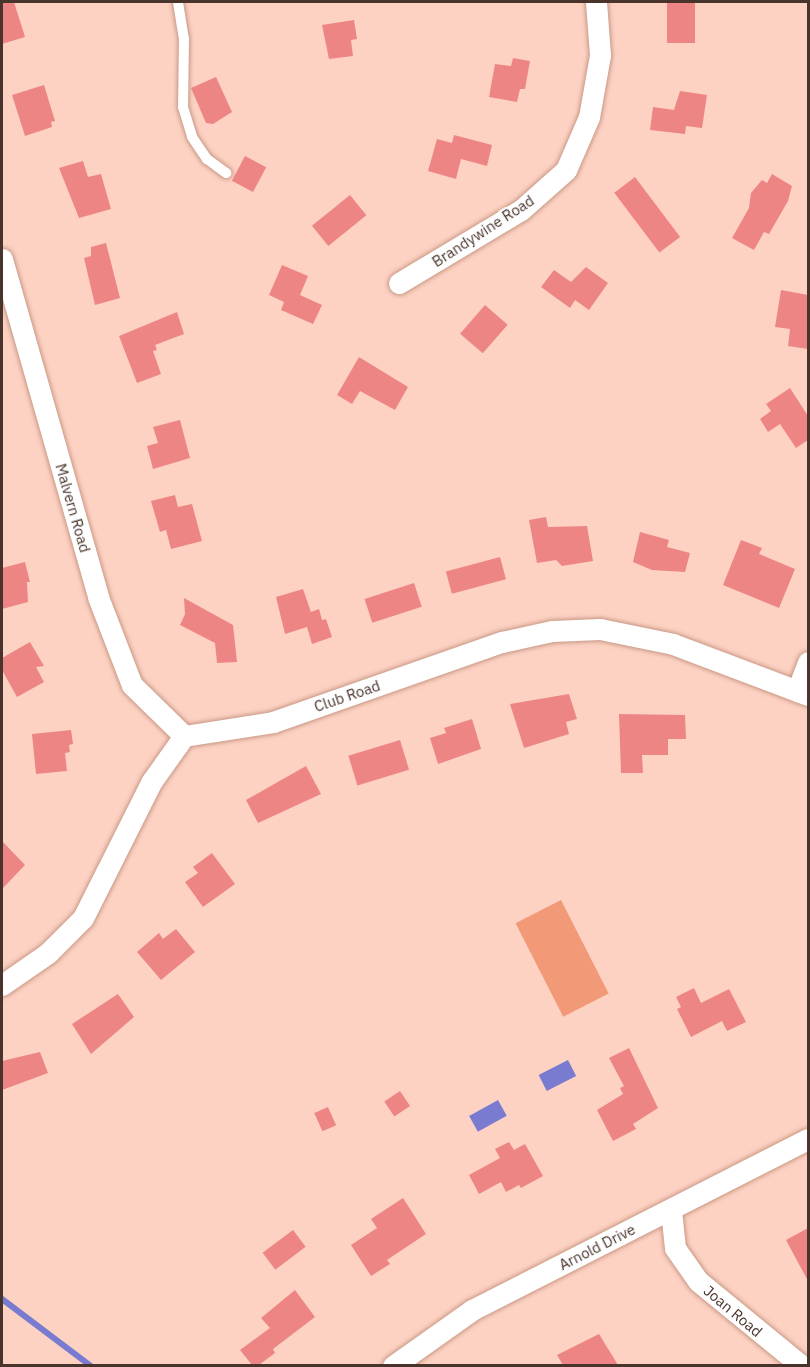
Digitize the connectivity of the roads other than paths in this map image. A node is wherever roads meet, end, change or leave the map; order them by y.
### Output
1 (178, 2) edge
2 (596, 2) edge
3 (226, 173) dead end
4 (2, 259) edge
5 (399, 283) dead end
6 (808, 662) edge
7 (802, 693) edge
8 (184, 736) junction
9 (2, 985) edge
10 (808, 1139) edge
11 (671, 1210) junction
12 (393, 1365) edge
13 (802, 1365) edge

1 - 3 lane
2 - 5 street, Brandywine Road
4 - 8 street, Malvern Road
6 - 7 street
7 - 8 street, Club Road
8 - 9 street
10 - 11 street, Arnold Drive
11 - 12 street, Arnold Drive
11 - 13 street, Joan Road

